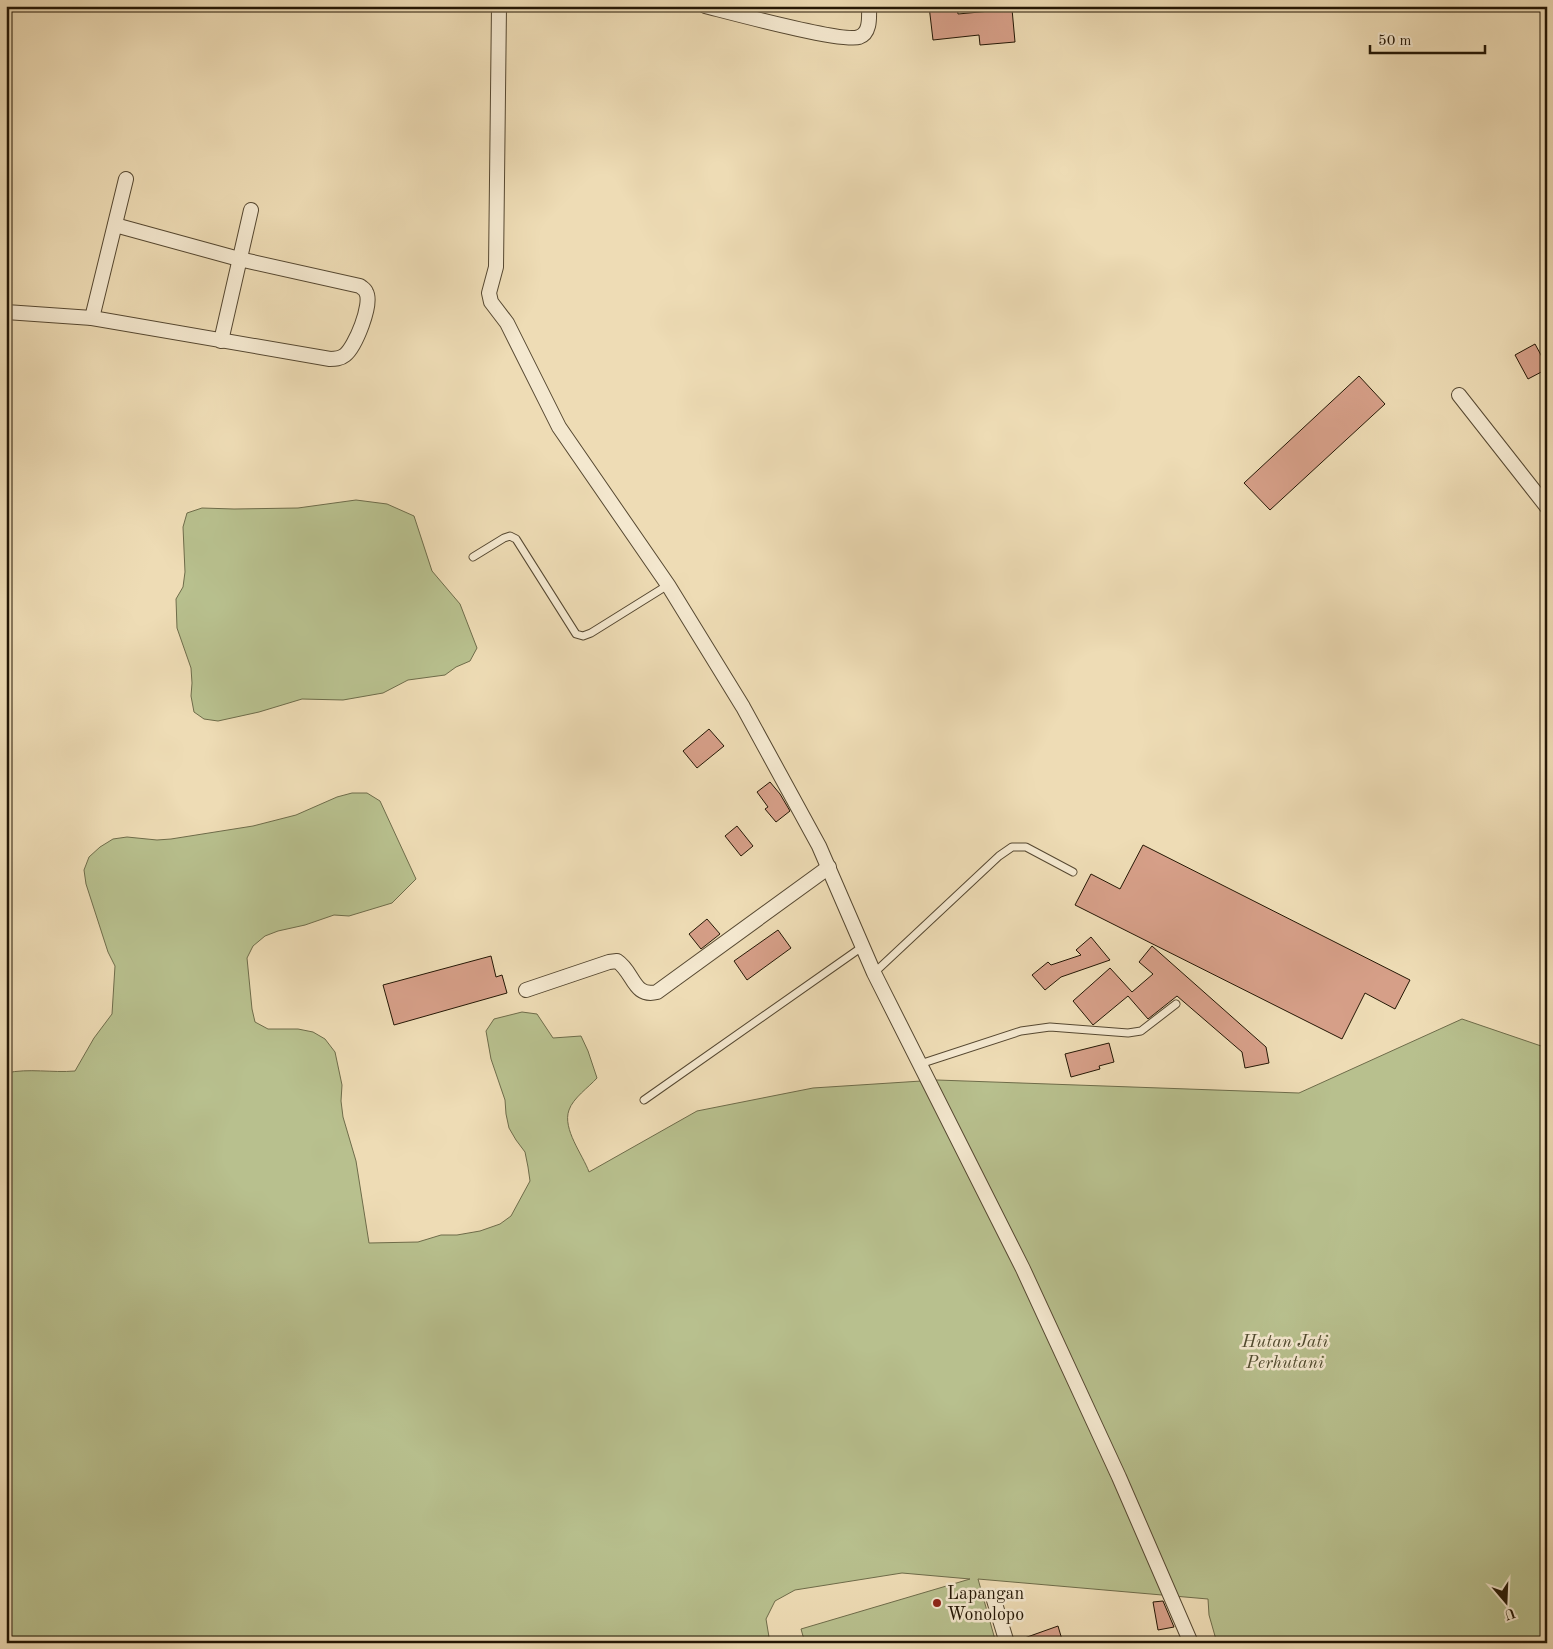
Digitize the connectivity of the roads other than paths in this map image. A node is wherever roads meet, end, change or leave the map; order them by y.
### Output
1 (499, 6) edge
2 (705, 6) edge
3 (869, 6) edge
4 (126, 179) dead end
5 (251, 210) dead end
6 (116, 225) junction
7 (239, 259) junction
8 (6, 312) edge
9 (92, 318) junction
10 (221, 341) junction
11 (1459, 395) dead end
12 (1547, 507) edge
13 (473, 557) dead end
14 (668, 585) junction
15 (829, 867) junction
16 (1073, 872) dead end
17 (862, 947) junction
18 (874, 973) junction
19 (526, 990) dead end
20 (1176, 1004) dead end
21 (920, 1064) junction
22 (644, 1100) dead end
23 (993, 1598) dead end
24 (1007, 1643) edge
25 (1191, 1643) edge

1 - 14 street
2 - 3 street
4 - 6 street
5 - 7 street
6 - 7 street
6 - 9 street
7 - 10 street
7 - 10 street
8 - 9 street
9 - 10 street
11 - 12 street
13 - 14 lane
14 - 15 street
15 - 17 street
15 - 19 street
16 - 18 lane
17 - 18 street
17 - 22 lane
18 - 21 street
20 - 21 lane
21 - 25 street
23 - 24 street

